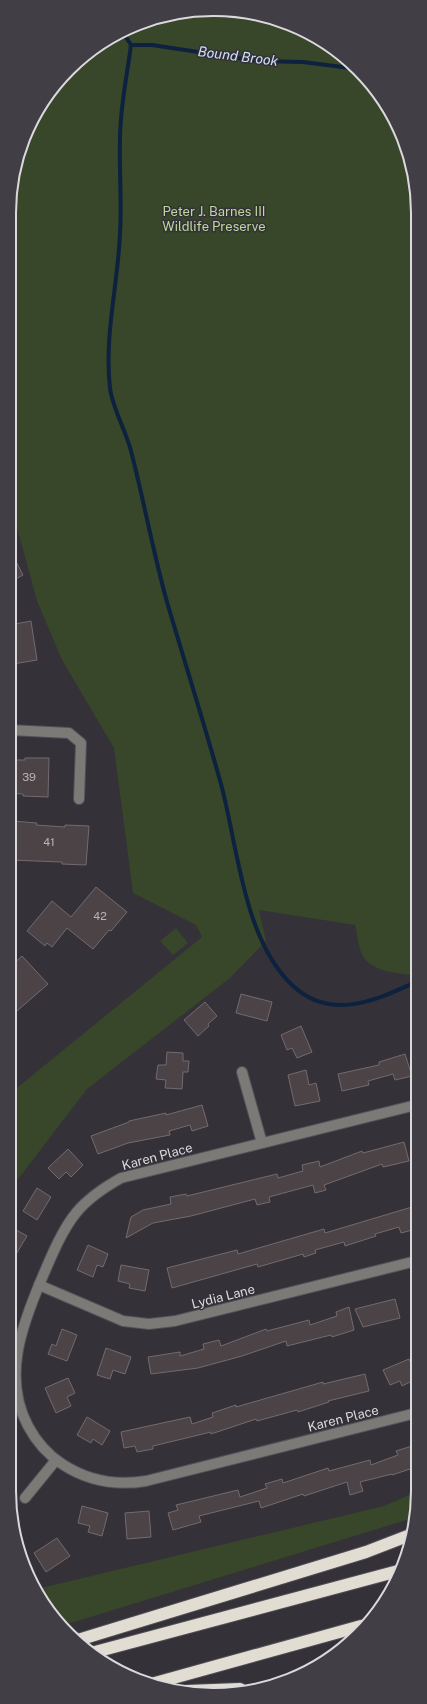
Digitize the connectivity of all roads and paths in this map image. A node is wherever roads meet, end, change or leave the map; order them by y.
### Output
1 (16, 730) edge
2 (79, 799) dead end
3 (242, 1072) dead end
4 (411, 1106) edge
5 (262, 1143) junction
6 (411, 1262) edge
7 (39, 1285) junction
8 (16, 1360) edge
9 (16, 1390) edge
10 (411, 1414) edge
11 (56, 1460) junction
12 (25, 1498) dead end
13 (405, 1537) edge
14 (393, 1572) edge
15 (355, 1628) edge
16 (83, 1639) edge
17 (99, 1651) edge
18 (162, 1681) edge

1 - 2 street
3 - 5 street
4 - 5 street, Karen Place
5 - 7 street, Karen Place
6 - 7 street, Lydia Lane
7 - 8 street, Karen Place
9 - 11 street, Karen Place
10 - 11 street, Karen Place
11 - 12 street
13 - 16 highway
14 - 17 highway
15 - 18 highway

